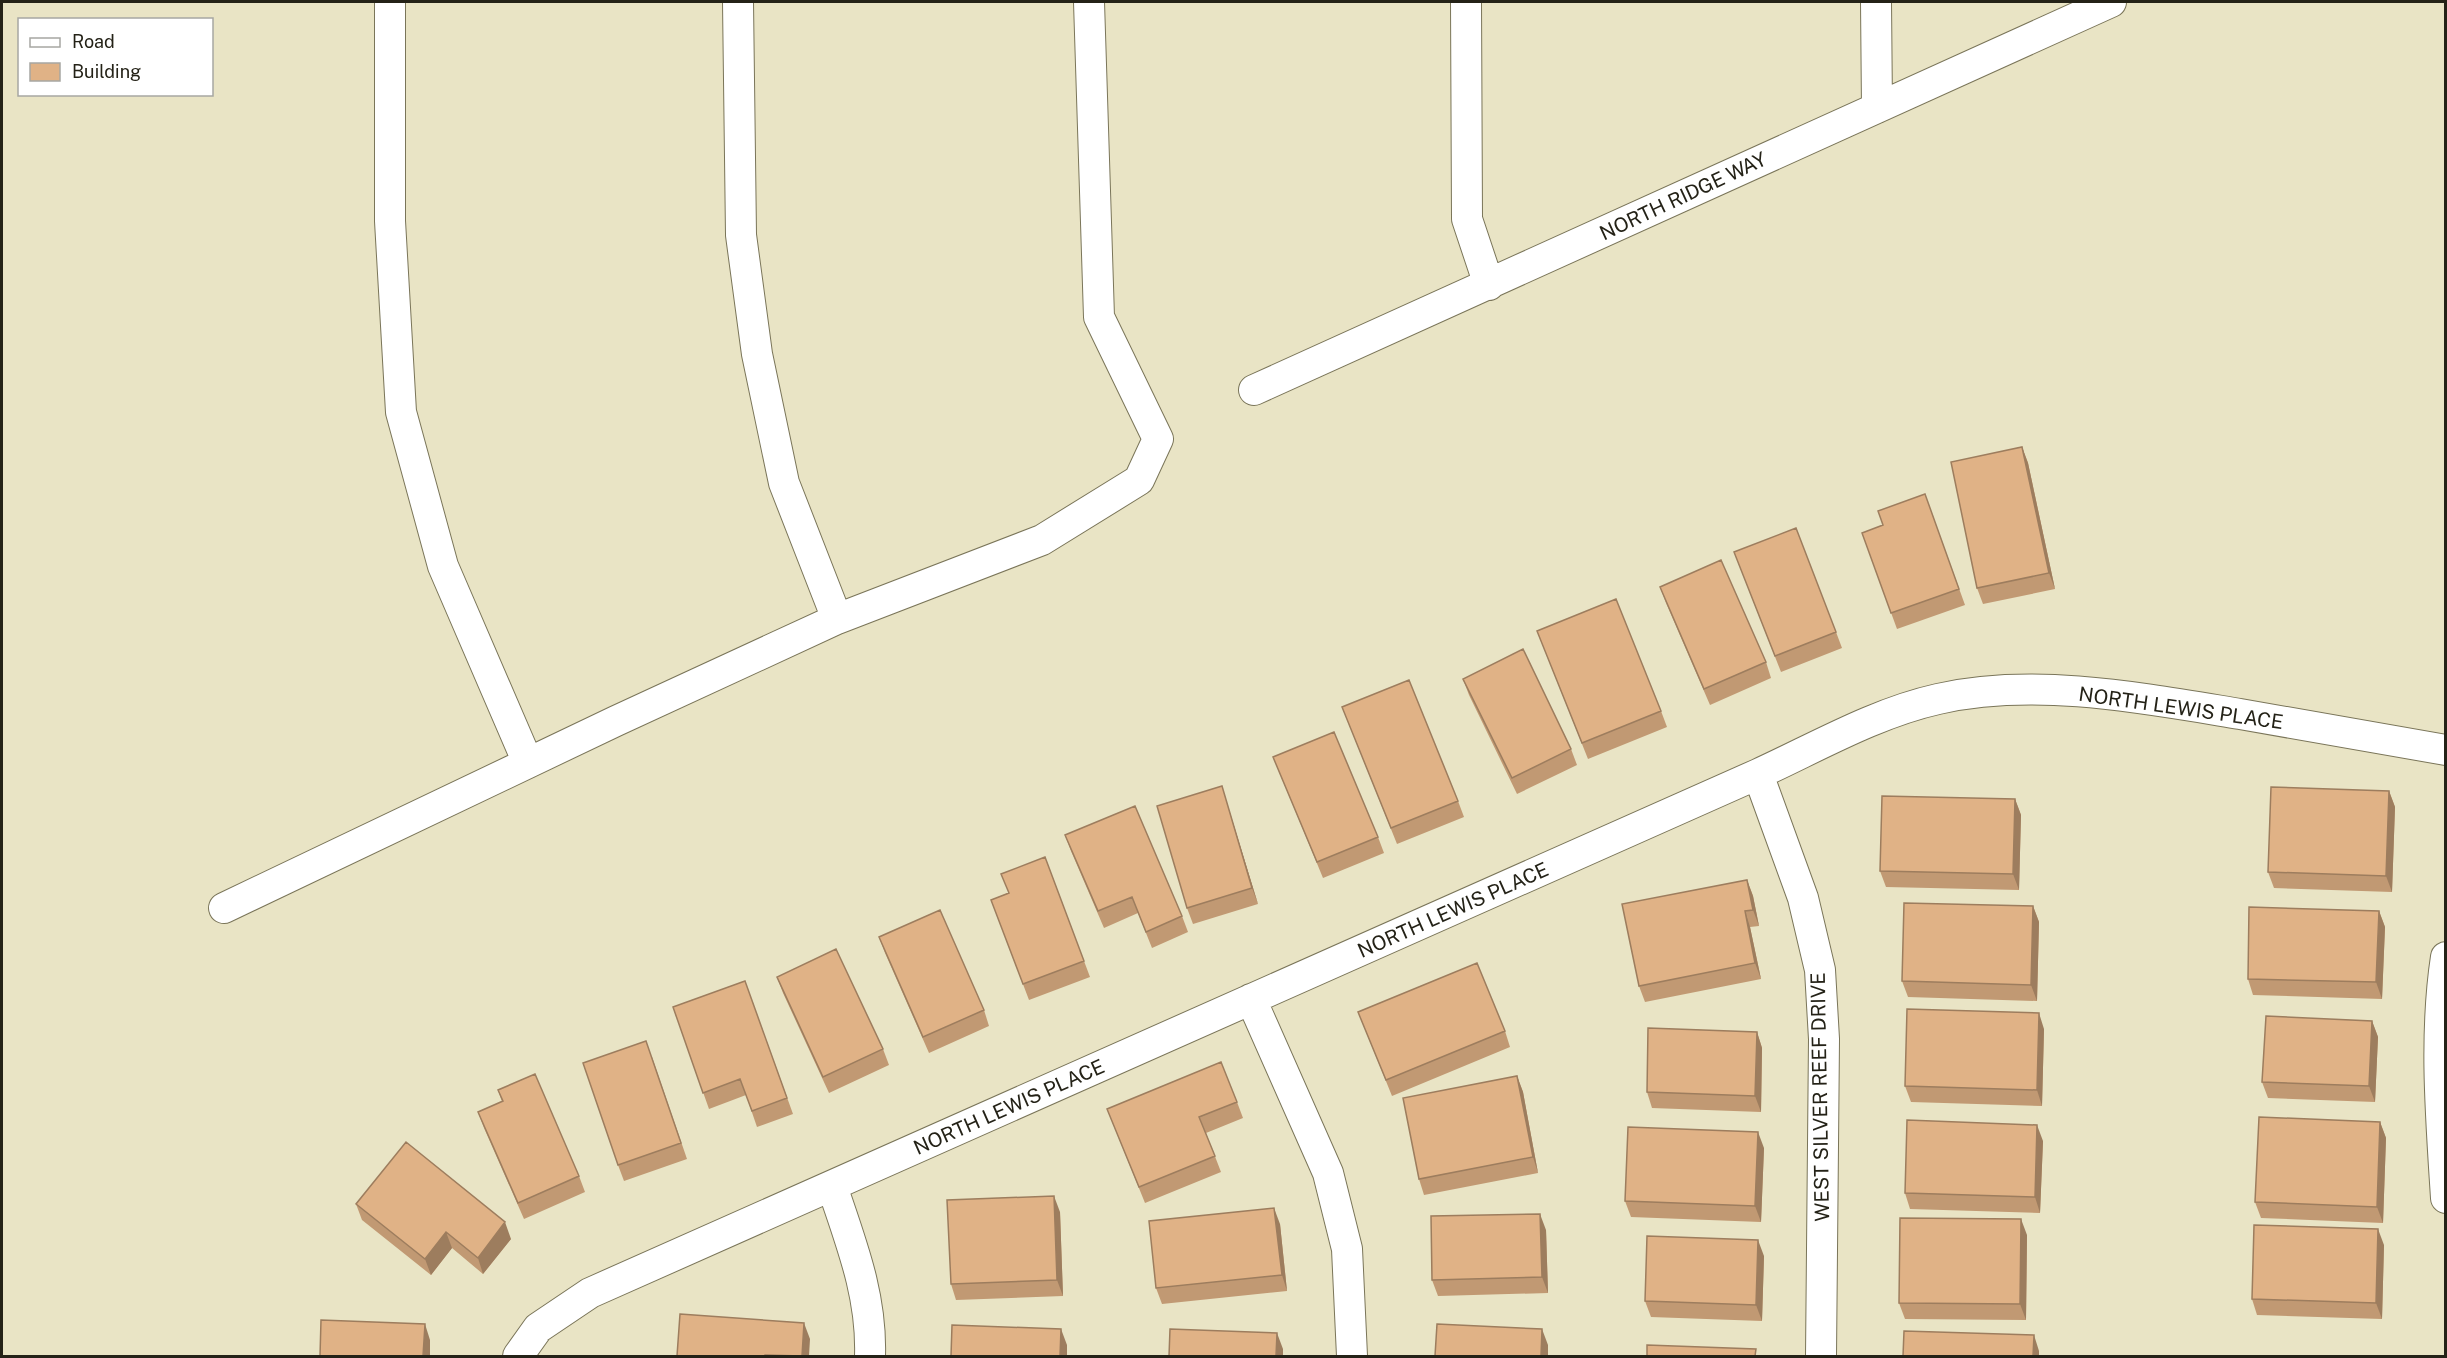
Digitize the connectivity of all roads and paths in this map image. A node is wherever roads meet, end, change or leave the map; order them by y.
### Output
1 (390, 2) edge
2 (738, 2) edge
3 (1089, 2) edge
4 (1466, 2) edge
5 (1876, 2) edge
6 (2111, 2) edge
7 (1877, 108) junction
8 (1489, 285) junction
9 (1254, 390) dead end
10 (837, 619) junction
11 (2445, 750) edge
12 (528, 763) junction
13 (1758, 774) junction
14 (224, 908) dead end
15 (2445, 957) edge
16 (1251, 999) junction
17 (832, 1186) junction
18 (2445, 1198) edge
19 (518, 1356) edge
20 (870, 1356) edge
21 (1352, 1356) edge
22 (1821, 1356) edge

1 - 12 street
2 - 10 street
3 - 10 street
4 - 8 street
5 - 7 street
6 - 7 street, NORTH RIDGE WAY
7 - 8 street, NORTH RIDGE WAY
8 - 9 street, NORTH RIDGE WAY
10 - 12 street
11 - 13 street, NORTH LEWIS PLACE
12 - 14 street
13 - 16 street, NORTH LEWIS PLACE
13 - 22 street, WEST SILVER REEF DRIVE
15 - 18 street
16 - 17 street, NORTH LEWIS PLACE
16 - 21 street
17 - 19 street, NORTH LEWIS PLACE
17 - 20 street

